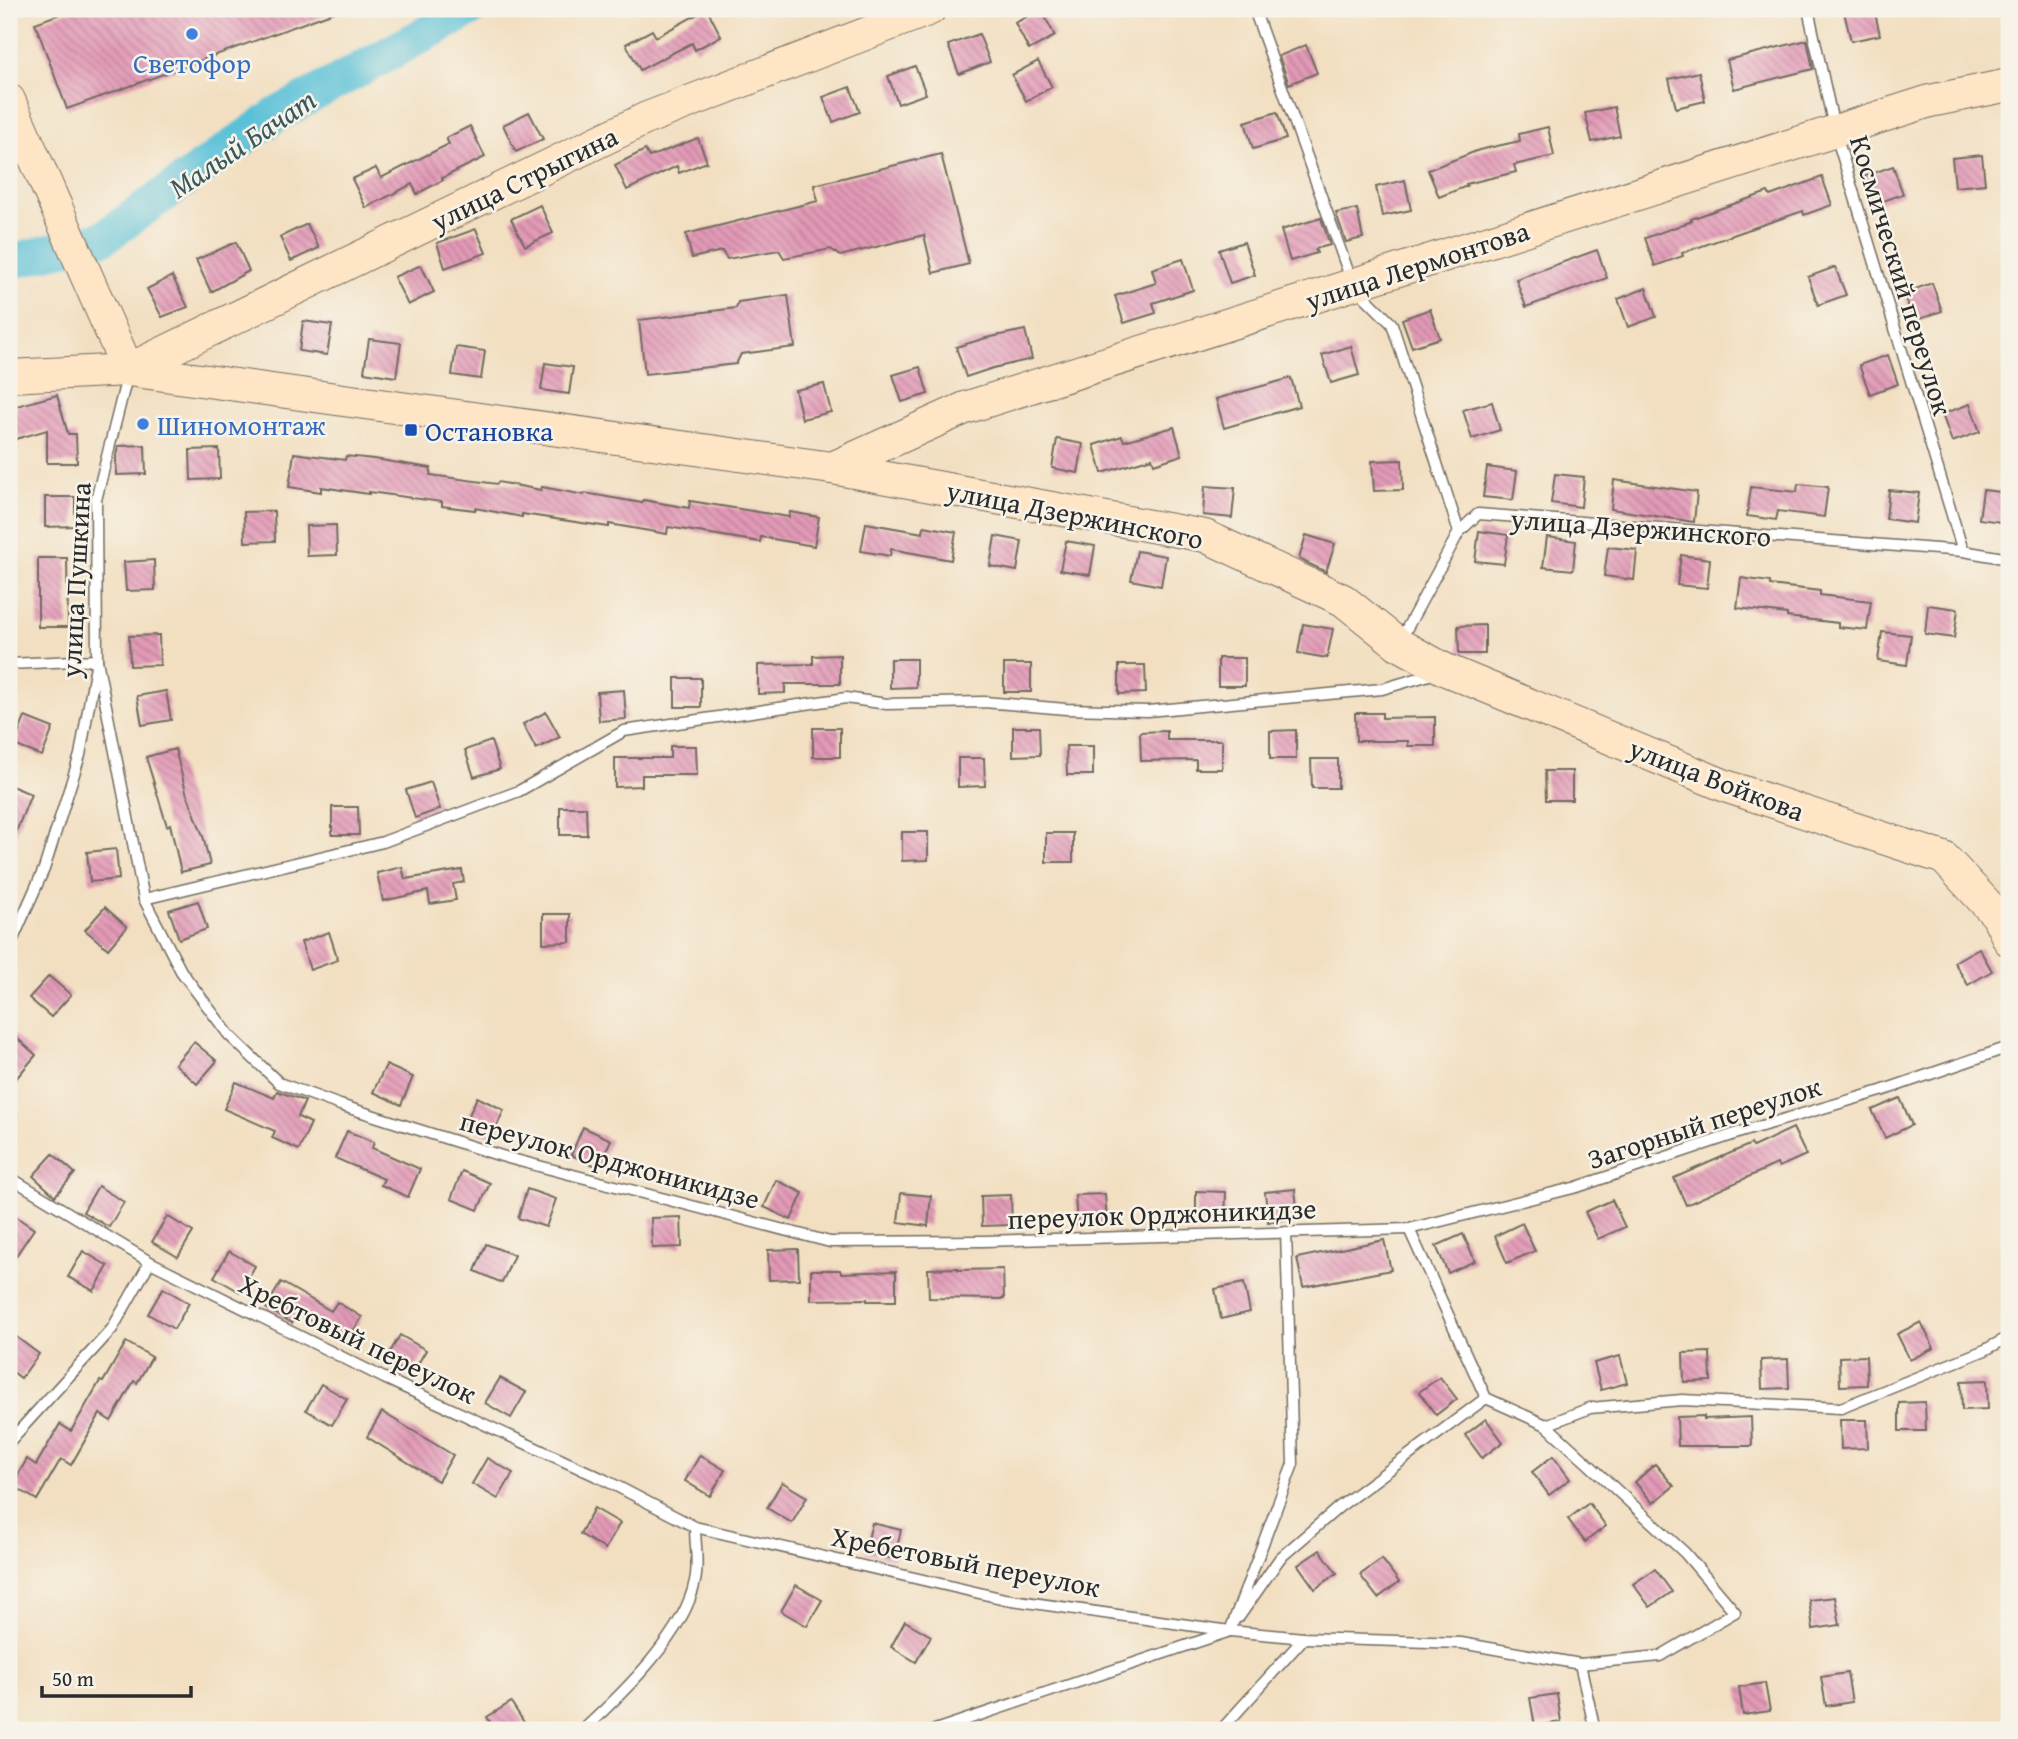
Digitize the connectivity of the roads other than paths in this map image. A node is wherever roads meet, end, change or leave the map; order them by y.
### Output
1 (930, 9) edge
2 (1254, 9) edge
3 (1808, 9) edge
4 (2009, 85) edge
5 (9, 100) edge
6 (1835, 132) junction
7 (1353, 285) junction
8 (128, 370) junction
9 (9, 376) edge
10 (832, 468) junction
11 (1459, 532) junction
12 (1963, 551) junction
13 (2009, 559) edge
14 (1398, 644) junction
15 (97, 660) junction
16 (9, 664) edge
17 (1446, 670) junction
18 (144, 900) junction
19 (2009, 940) edge
20 (9, 948) edge
21 (2009, 1047) edge
22 (9, 1177) edge
23 (1409, 1229) junction
24 (1286, 1232) junction
25 (150, 1262) junction
26 (2009, 1338) edge
27 (1486, 1398) junction
28 (1546, 1424) junction
29 (9, 1442) edge
30 (695, 1527) junction
31 (1230, 1631) junction
32 (1304, 1638) junction
33 (1580, 1664) junction
34 (583, 1730) edge
35 (935, 1730) edge
36 (1221, 1730) edge
37 (1595, 1730) edge

1 - 8 street, улица Стрыгина
2 - 7 lane
3 - 6 lane, Космический переулок
4 - 6 street, улица Лермонтова
5 - 8 street
6 - 7 street, улица Лермонтова
6 - 12 lane, Космический переулок
7 - 10 street, улица Лермонтова
7 - 11 lane
8 - 9 street
8 - 10 street, улица Дзержинского
8 - 15 lane, улица Пушкина
10 - 14 street, улица Дзержинского
11 - 12 lane, улица Дзержинского
11 - 14 lane, улица Дзержинского
12 - 13 lane, улица Дзержинского
14 - 17 street, улица Войкова
15 - 16 lane
15 - 18 lane, переулок Орджоникидзе
15 - 20 lane, улица Пушкина
17 - 18 lane
17 - 19 street, улица Войкова
18 - 24 lane, переулок Орджоникидзе
21 - 23 lane, Загорный переулок
22 - 25 lane, Хребтовый переулок
23 - 24 lane, переулок Орджоникидзе
23 - 27 lane
24 - 31 lane
25 - 29 lane
25 - 30 lane, Хребтовый переулок
26 - 28 lane
27 - 28 lane
27 - 31 lane
28 - 33 lane, Хребетовый переулок
30 - 31 lane, Хребетовый переулок
30 - 34 lane
31 - 32 lane, Хребетовый переулок
31 - 35 lane
32 - 33 lane, Хребетовый переулок
32 - 36 lane
33 - 37 lane

